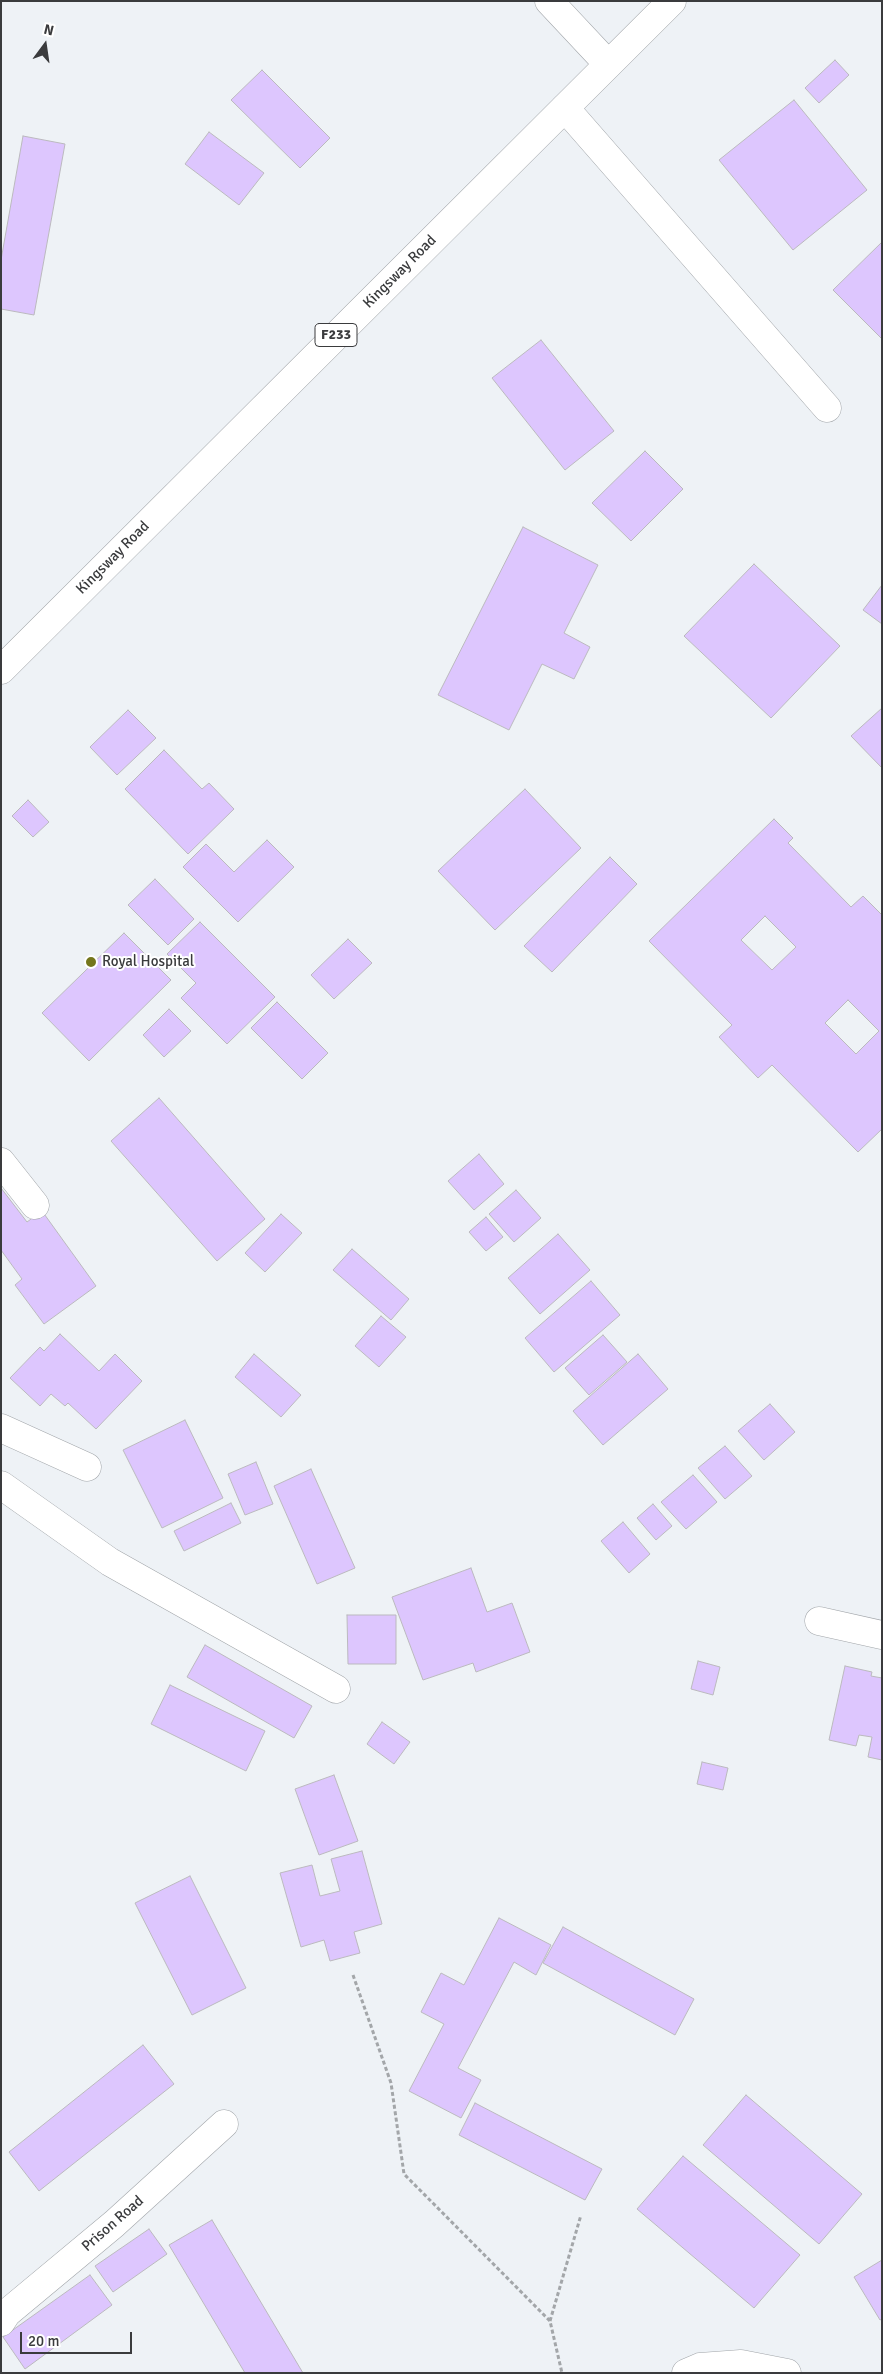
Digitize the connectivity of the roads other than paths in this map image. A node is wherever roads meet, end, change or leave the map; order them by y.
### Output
1 (549, 1) edge
2 (672, 1) edge
3 (608, 64) junction
4 (565, 108) junction
5 (827, 408) dead end
6 (1, 670) edge
7 (1, 1162) edge
8 (35, 1205) dead end
9 (1, 1428) edge
10 (86, 1468) dead end
11 (1, 1485) edge
12 (819, 1621) dead end
13 (882, 1635) edge
14 (336, 1689) dead end
15 (224, 2124) dead end
16 (1, 2322) edge
17 (686, 2373) edge
18 (787, 2373) edge

1 - 3 street
2 - 3 street, Kingsway Road / F233
3 - 4 street, Kingsway Road / F233
4 - 5 street
4 - 6 street, Kingsway Road / F233
7 - 8 street
9 - 10 street
11 - 14 street
12 - 13 street
15 - 16 street, Prison Road
17 - 18 street

